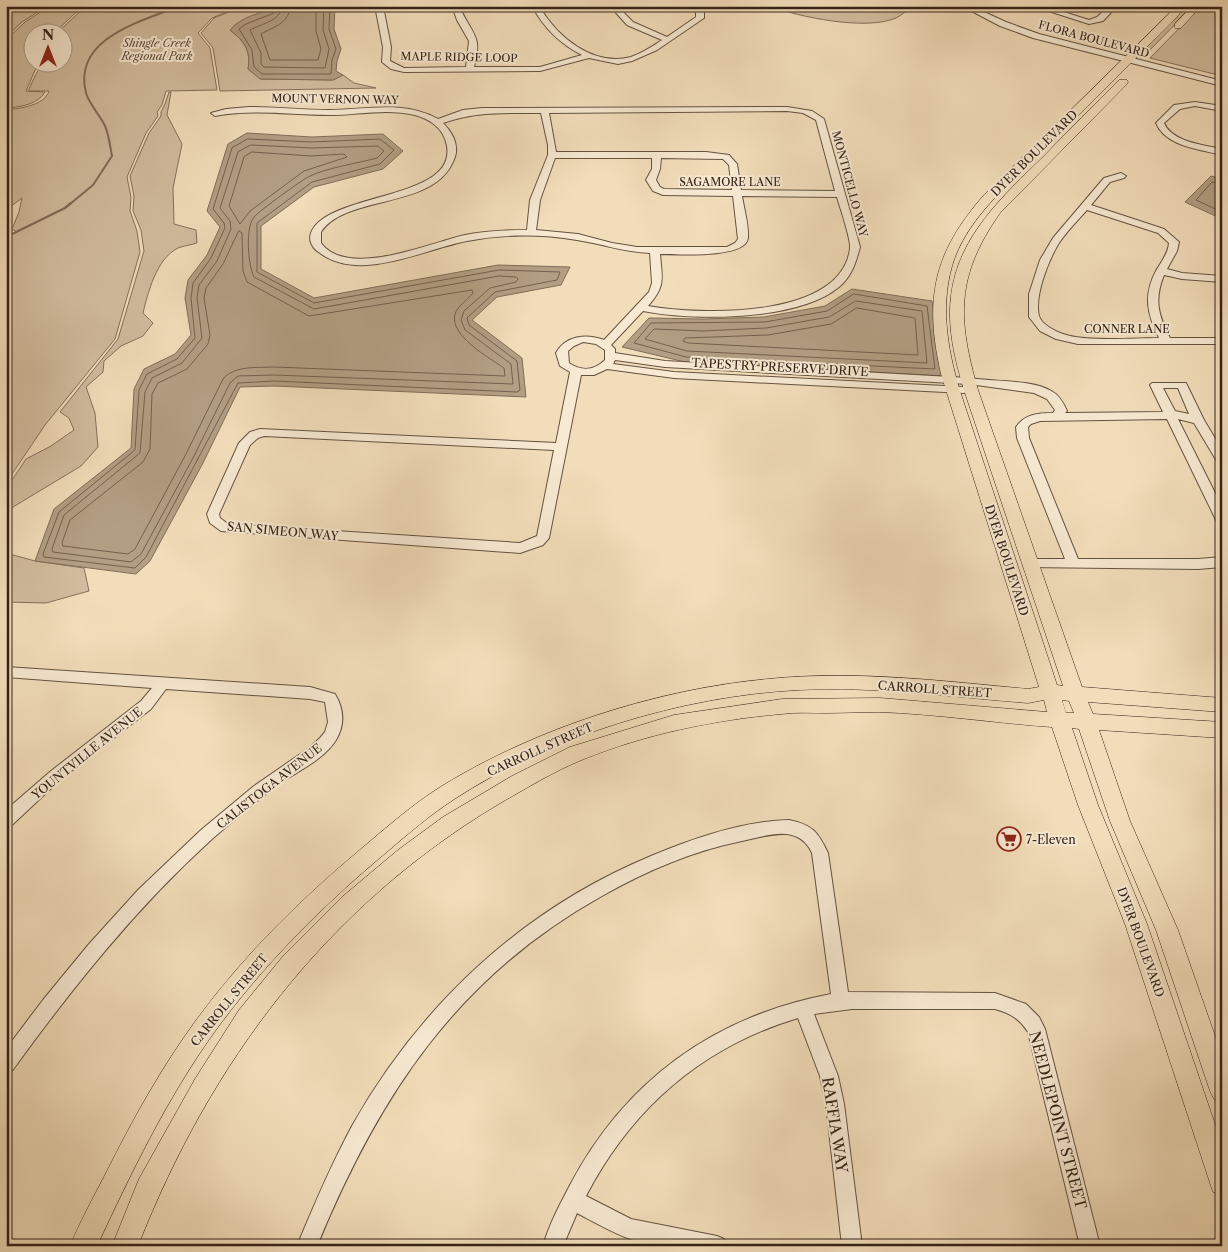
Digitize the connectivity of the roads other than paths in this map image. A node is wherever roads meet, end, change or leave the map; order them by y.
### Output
1 (379, 6) edge
2 (456, 6) edge
3 (535, 6) edge
4 (613, 6) edge
5 (695, 6) edge
6 (965, 6) edge
7 (979, 6) edge
8 (1036, 6) edge
9 (1114, 6) edge
10 (1182, 6) edge
11 (1197, 6) edge
12 (1172, 31) dead end
13 (667, 39) junction
14 (588, 56) junction
15 (1139, 59) junction
16 (470, 69) junction
17 (1222, 78) edge
18 (1222, 84) edge
19 (1222, 109) edge
20 (544, 110) junction
21 (215, 113) dead end
22 (437, 122) junction
23 (1040, 147) junction
24 (1222, 152) edge
25 (552, 155) junction
26 (656, 155) junction
27 (1045, 161) junction
28 (1120, 176) dead end
29 (737, 194) junction
30 (841, 194) junction
31 (1084, 206) junction
32 (531, 233) junction
33 (655, 250) junction
34 (1161, 271) junction
35 (1222, 279) edge
36 (641, 308) junction
37 (1166, 341) junction
38 (1222, 341) edge
39 (605, 344) junction
40 (609, 361) junction
41 (576, 372) junction
42 (951, 386) junction
43 (970, 386) junction
44 (1060, 415) junction
45 (1171, 416) junction
46 (1198, 420) junction
47 (562, 447) junction
48 (1222, 460) edge
49 (1222, 520) edge
50 (1222, 562) edge
51 (1030, 564) junction
52 (1073, 564) junction
53 (6, 672) edge
54 (162, 682) junction
55 (1050, 692) junction
56 (1075, 694) junction
57 (667, 702) junction
58 (1222, 705) edge
59 (1058, 719) junction
60 (1086, 720) junction
61 (674, 722) junction
62 (1222, 730) edge
63 (6, 820) edge
64 (841, 1001) junction
65 (803, 1008) junction
66 (6, 1065) edge
67 (1222, 1091) edge
68 (1222, 1183) edge
69 (573, 1200) junction
70 (83, 1246) edge
71 (125, 1246) edge
72 (307, 1246) edge
73 (552, 1246) edge
74 (718, 1246) edge
75 (852, 1246) edge
76 (1090, 1246) edge

1 - 16 street, MAPLE RIDGE LOOP
2 - 16 street
3 - 14 street
4 - 13 street
5 - 13 street
6 - 15 street, FLORA BOULEVARD
7 - 15 street, FLORA BOULEVARD
8 - 9 street
10 - 15 main road, DYER BOULEVARD
11 - 12 main road
13 - 14 street
14 - 16 street, MAPLE RIDGE LOOP
15 - 17 street, FLORA BOULEVARD
15 - 18 street, FLORA BOULEVARD
15 - 23 main road, DYER BOULEVARD
15 - 27 main road, DYER BOULEVARD
19 - 24 street
20 - 22 street, MONTICELLO WAY
20 - 25 street
20 - 30 street, MONTICELLO WAY
21 - 22 street, MOUNT VERNON WAY
22 - 32 street
23 - 27 main road
23 - 42 main road, DYER BOULEVARD
25 - 26 street
25 - 32 street
26 - 29 street
26 - 29 street, SAGAMORE LANE
27 - 43 main road, DYER BOULEVARD
28 - 31 street, CONNER LANE
29 - 30 street, SAGAMORE LANE
29 - 33 street
30 - 36 street, MONTICELLO WAY
31 - 34 street
31 - 37 street, CONNER LANE
32 - 33 street
33 - 36 street
34 - 35 street
34 - 37 street
36 - 39 street
37 - 38 street, CONNER LANE
39 - 40 street
39 - 41 street
40 - 41 street
40 - 42 street, TAPESTRY PRESERVE DRIVE
41 - 47 street, SAN SIMEON WAY
42 - 43 street, TAPESTRY PRESERVE DRIVE
42 - 55 main road, DYER BOULEVARD
43 - 44 street, TAPESTRY PRESERVE DRIVE
43 - 51 main road, DYER BOULEVARD
44 - 45 street
44 - 52 street
45 - 46 street
45 - 46 street
45 - 49 street
46 - 48 street
47 - 47 street, SAN SIMEON WAY
50 - 52 street
51 - 52 street
51 - 56 main road, DYER BOULEVARD
53 - 54 street, CALISTOGA AVENUE
54 - 63 street, YOUNTVILLE AVENUE
54 - 66 street, CALISTOGA AVENUE
55 - 56 main road, CARROLL STREET
55 - 57 main road, CARROLL STREET
55 - 59 main road, DYER BOULEVARD
56 - 58 main road, CARROLL STREET
56 - 60 main road, DYER BOULEVARD
57 - 61 main road
57 - 70 main road, CARROLL STREET
59 - 60 main road, CARROLL STREET
59 - 61 main road, CARROLL STREET
59 - 68 main road, DYER BOULEVARD
60 - 62 main road, CARROLL STREET
60 - 67 main road, DYER BOULEVARD
61 - 71 main road, CARROLL STREET
64 - 65 street, NEEDLEPOINT STREET
64 - 72 street
64 - 76 street, NEEDLEPOINT STREET
65 - 69 street, NEEDLEPOINT STREET
65 - 75 street, RAFFIA WAY
69 - 73 street, NEEDLEPOINT STREET
69 - 74 street

